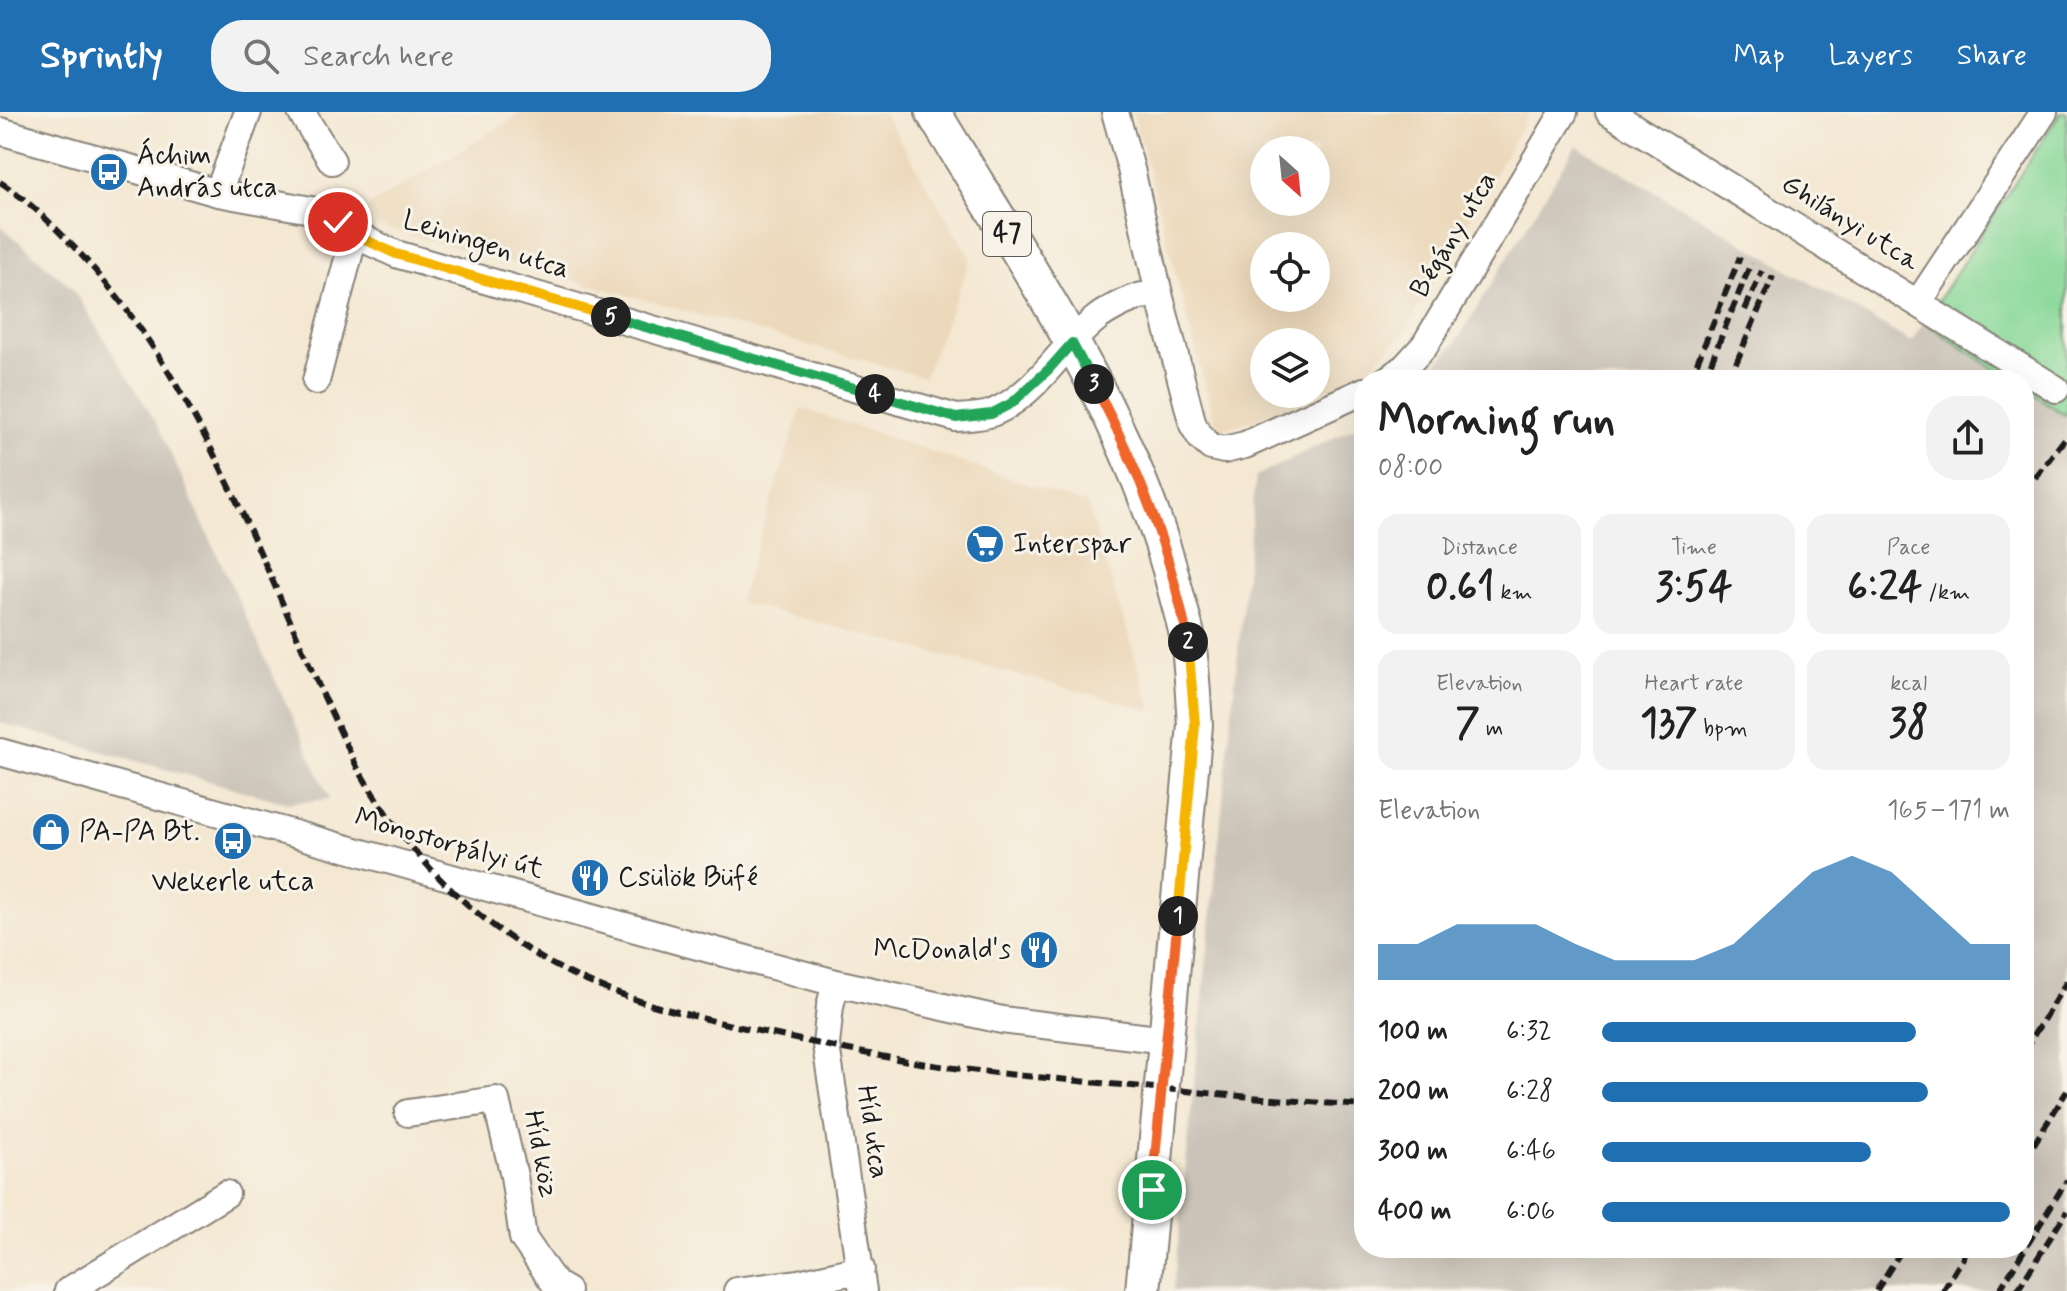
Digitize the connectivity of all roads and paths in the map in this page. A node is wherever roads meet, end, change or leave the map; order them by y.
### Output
1 (248, 112) edge
2 (301, 112) edge
3 (933, 112) edge
4 (1115, 112) edge
5 (1564, 112) edge
6 (1609, 112) edge
7 (2044, 112) edge
8 (0, 131) edge
9 (332, 161) dead end
10 (218, 193) junction
11 (355, 232) junction
12 (1159, 294) junction
13 (1918, 303) junction
14 (1072, 343) junction
15 (1401, 370) edge
16 (2026, 370) edge
17 (2034, 375) edge
18 (316, 381) dead end
19 (2056, 389) dead end
20 (1354, 396) edge
21 (0, 752) edge
22 (836, 983) junction
23 (1166, 1040) junction
24 (408, 1113) dead end
25 (226, 1194) dead end
26 (862, 1280) edge
27 (68, 1291) edge
28 (567, 1291) edge
29 (737, 1291) edge
30 (1143, 1291) edge

1 - 10 street
2 - 9 street
3 - 14 main road, 47
4 - 12 street
5 - 15 street, Bégány utca
6 - 13 street, Ghilányi utca
7 - 13 street
8 - 10 street, Leiningen utca
10 - 11 street, Leiningen utca
11 - 14 street, Leiningen utca
11 - 18 street
12 - 14 street, Leiningen utca
12 - 20 street
13 - 16 street, Ghilányi utca
14 - 23 main road, 47
17 - 19 street, Ghilányi utca
21 - 22 street, Monostorpályi út
22 - 23 street, Monostorpályi út
22 - 26 street, Híd utca
23 - 30 main road, 47
24 - 28 street, Híd köz
25 - 27 street
26 - 29 street

